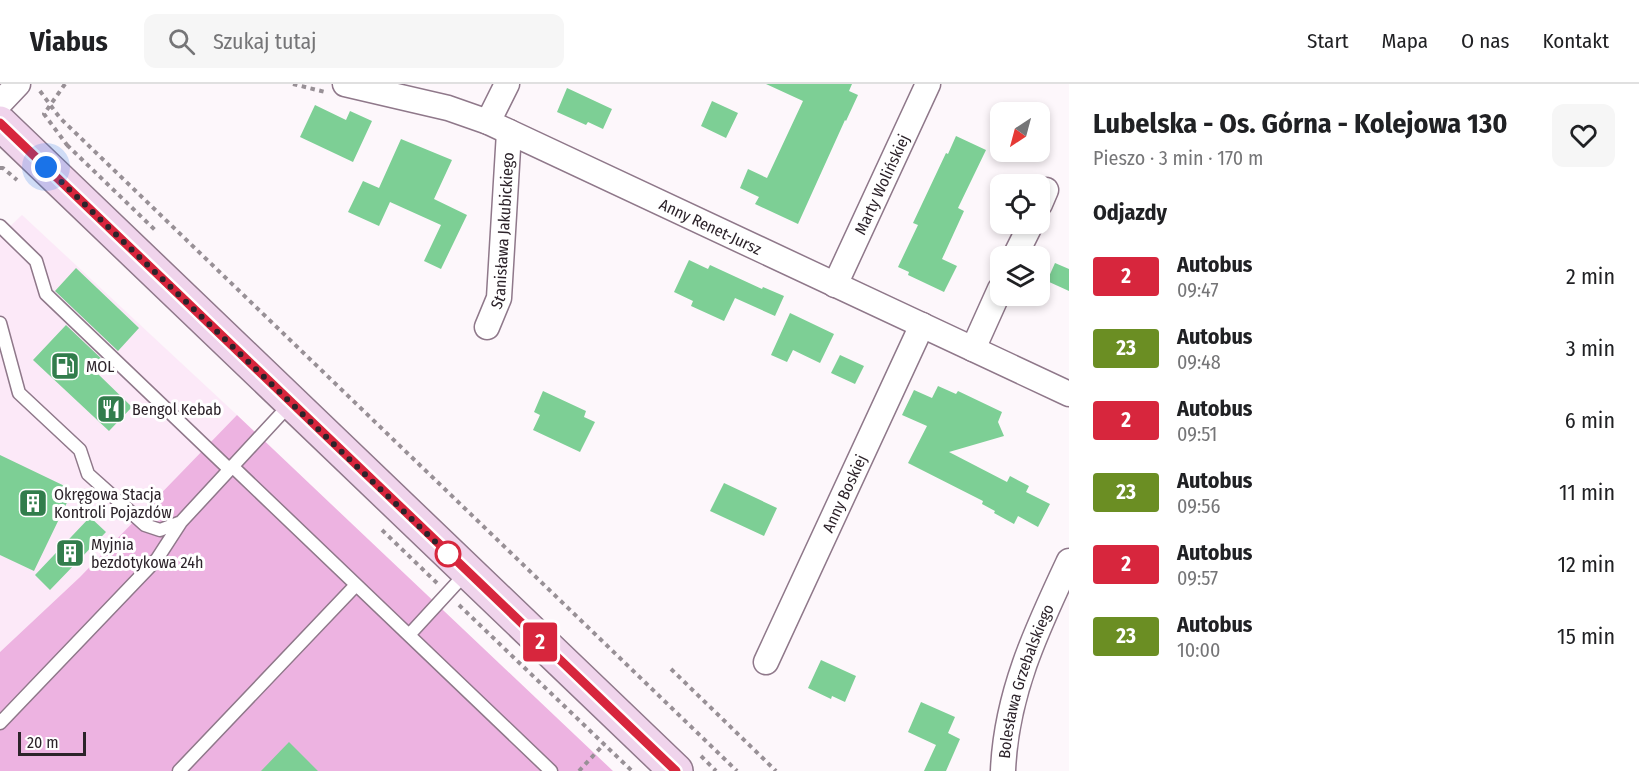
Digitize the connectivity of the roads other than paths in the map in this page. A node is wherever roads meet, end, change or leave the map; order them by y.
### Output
1 (345, 84) edge
2 (507, 84) edge
3 (928, 84) edge
4 (28, 86) edge
5 (0, 104) edge
6 (0, 123) edge
7 (498, 127) junction
8 (0, 226) edge
9 (835, 285) junction
10 (992, 306) edge
11 (0, 324) edge
12 (922, 325) junction
13 (487, 327) dead end
14 (973, 349) junction
15 (1069, 394) edge
16 (292, 402) junction
17 (230, 468) junction
18 (181, 522) junction
19 (1069, 561) edge
20 (467, 572) junction
21 (356, 585) junction
22 (409, 635) junction
23 (766, 662) dead end
24 (0, 723) edge
25 (178, 771) edge
26 (551, 771) edge
27 (676, 771) edge
28 (1003, 771) edge

1 - 7 street, Anny Renet-Jursz
2 - 7 street, Stanisława Jakubickiego
3 - 9 street, Marty Wolińskiej
4 - 5 street
6 - 16 main road
7 - 9 street, Anny Renet-Jursz
7 - 13 street, Stanisława Jakubickiego
8 - 17 lane
9 - 12 street, Anny Renet-Jursz
10 - 14 street
11 - 18 lane
12 - 14 street, Anny Renet-Jursz
12 - 23 street, Anny Boskiej
14 - 15 street, Anny Renet-Jursz
16 - 17 lane
16 - 20 main road
17 - 18 lane
17 - 21 lane
18 - 24 lane
19 - 28 street, Bolesława Grzebalskiego
20 - 22 lane
20 - 27 main road
21 - 22 lane
21 - 25 lane
22 - 26 lane

